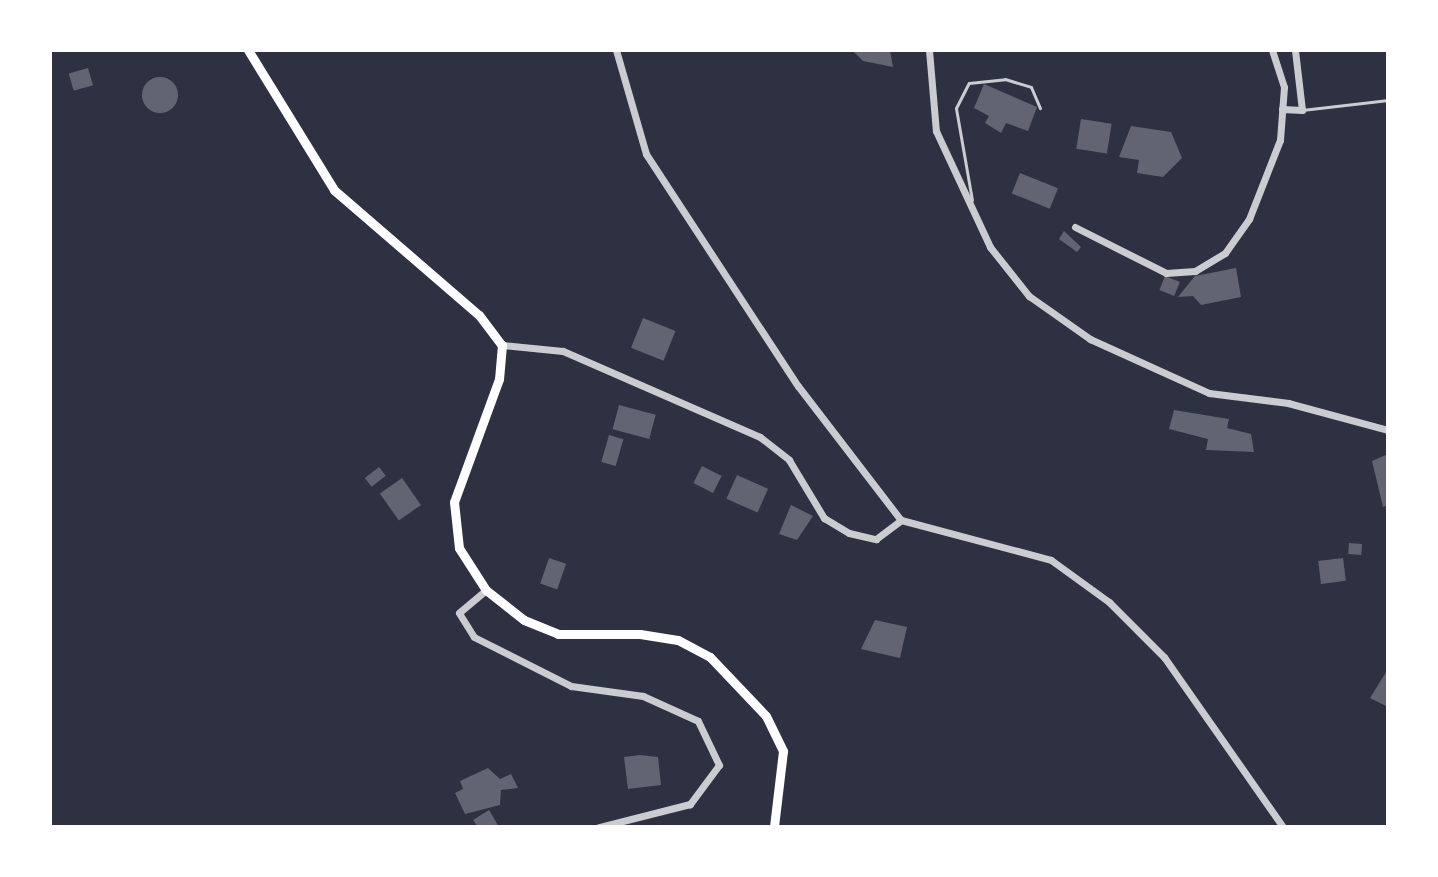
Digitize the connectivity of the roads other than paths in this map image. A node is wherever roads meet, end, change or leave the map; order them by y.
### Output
1 (248, 50) edge
2 (616, 50) edge
3 (929, 50) edge
4 (1272, 50) edge
5 (1295, 50) edge
6 (1388, 100) edge
7 (1040, 108) dead end
8 (1282, 109) junction
9 (1302, 110) junction
10 (971, 207) junction
11 (1075, 227) dead end
12 (502, 345) junction
13 (1388, 430) edge
14 (901, 520) junction
15 (486, 590) junction
16 (599, 827) edge
17 (774, 827) edge
18 (1283, 827) edge

1 - 12 main road
2 - 14 street
3 - 10 street
4 - 8 street
5 - 9 street
6 - 9 lane
7 - 10 lane
8 - 9 street
8 - 11 street
10 - 13 street
12 - 14 street
12 - 15 main road
14 - 18 street
15 - 16 street
15 - 17 main road

